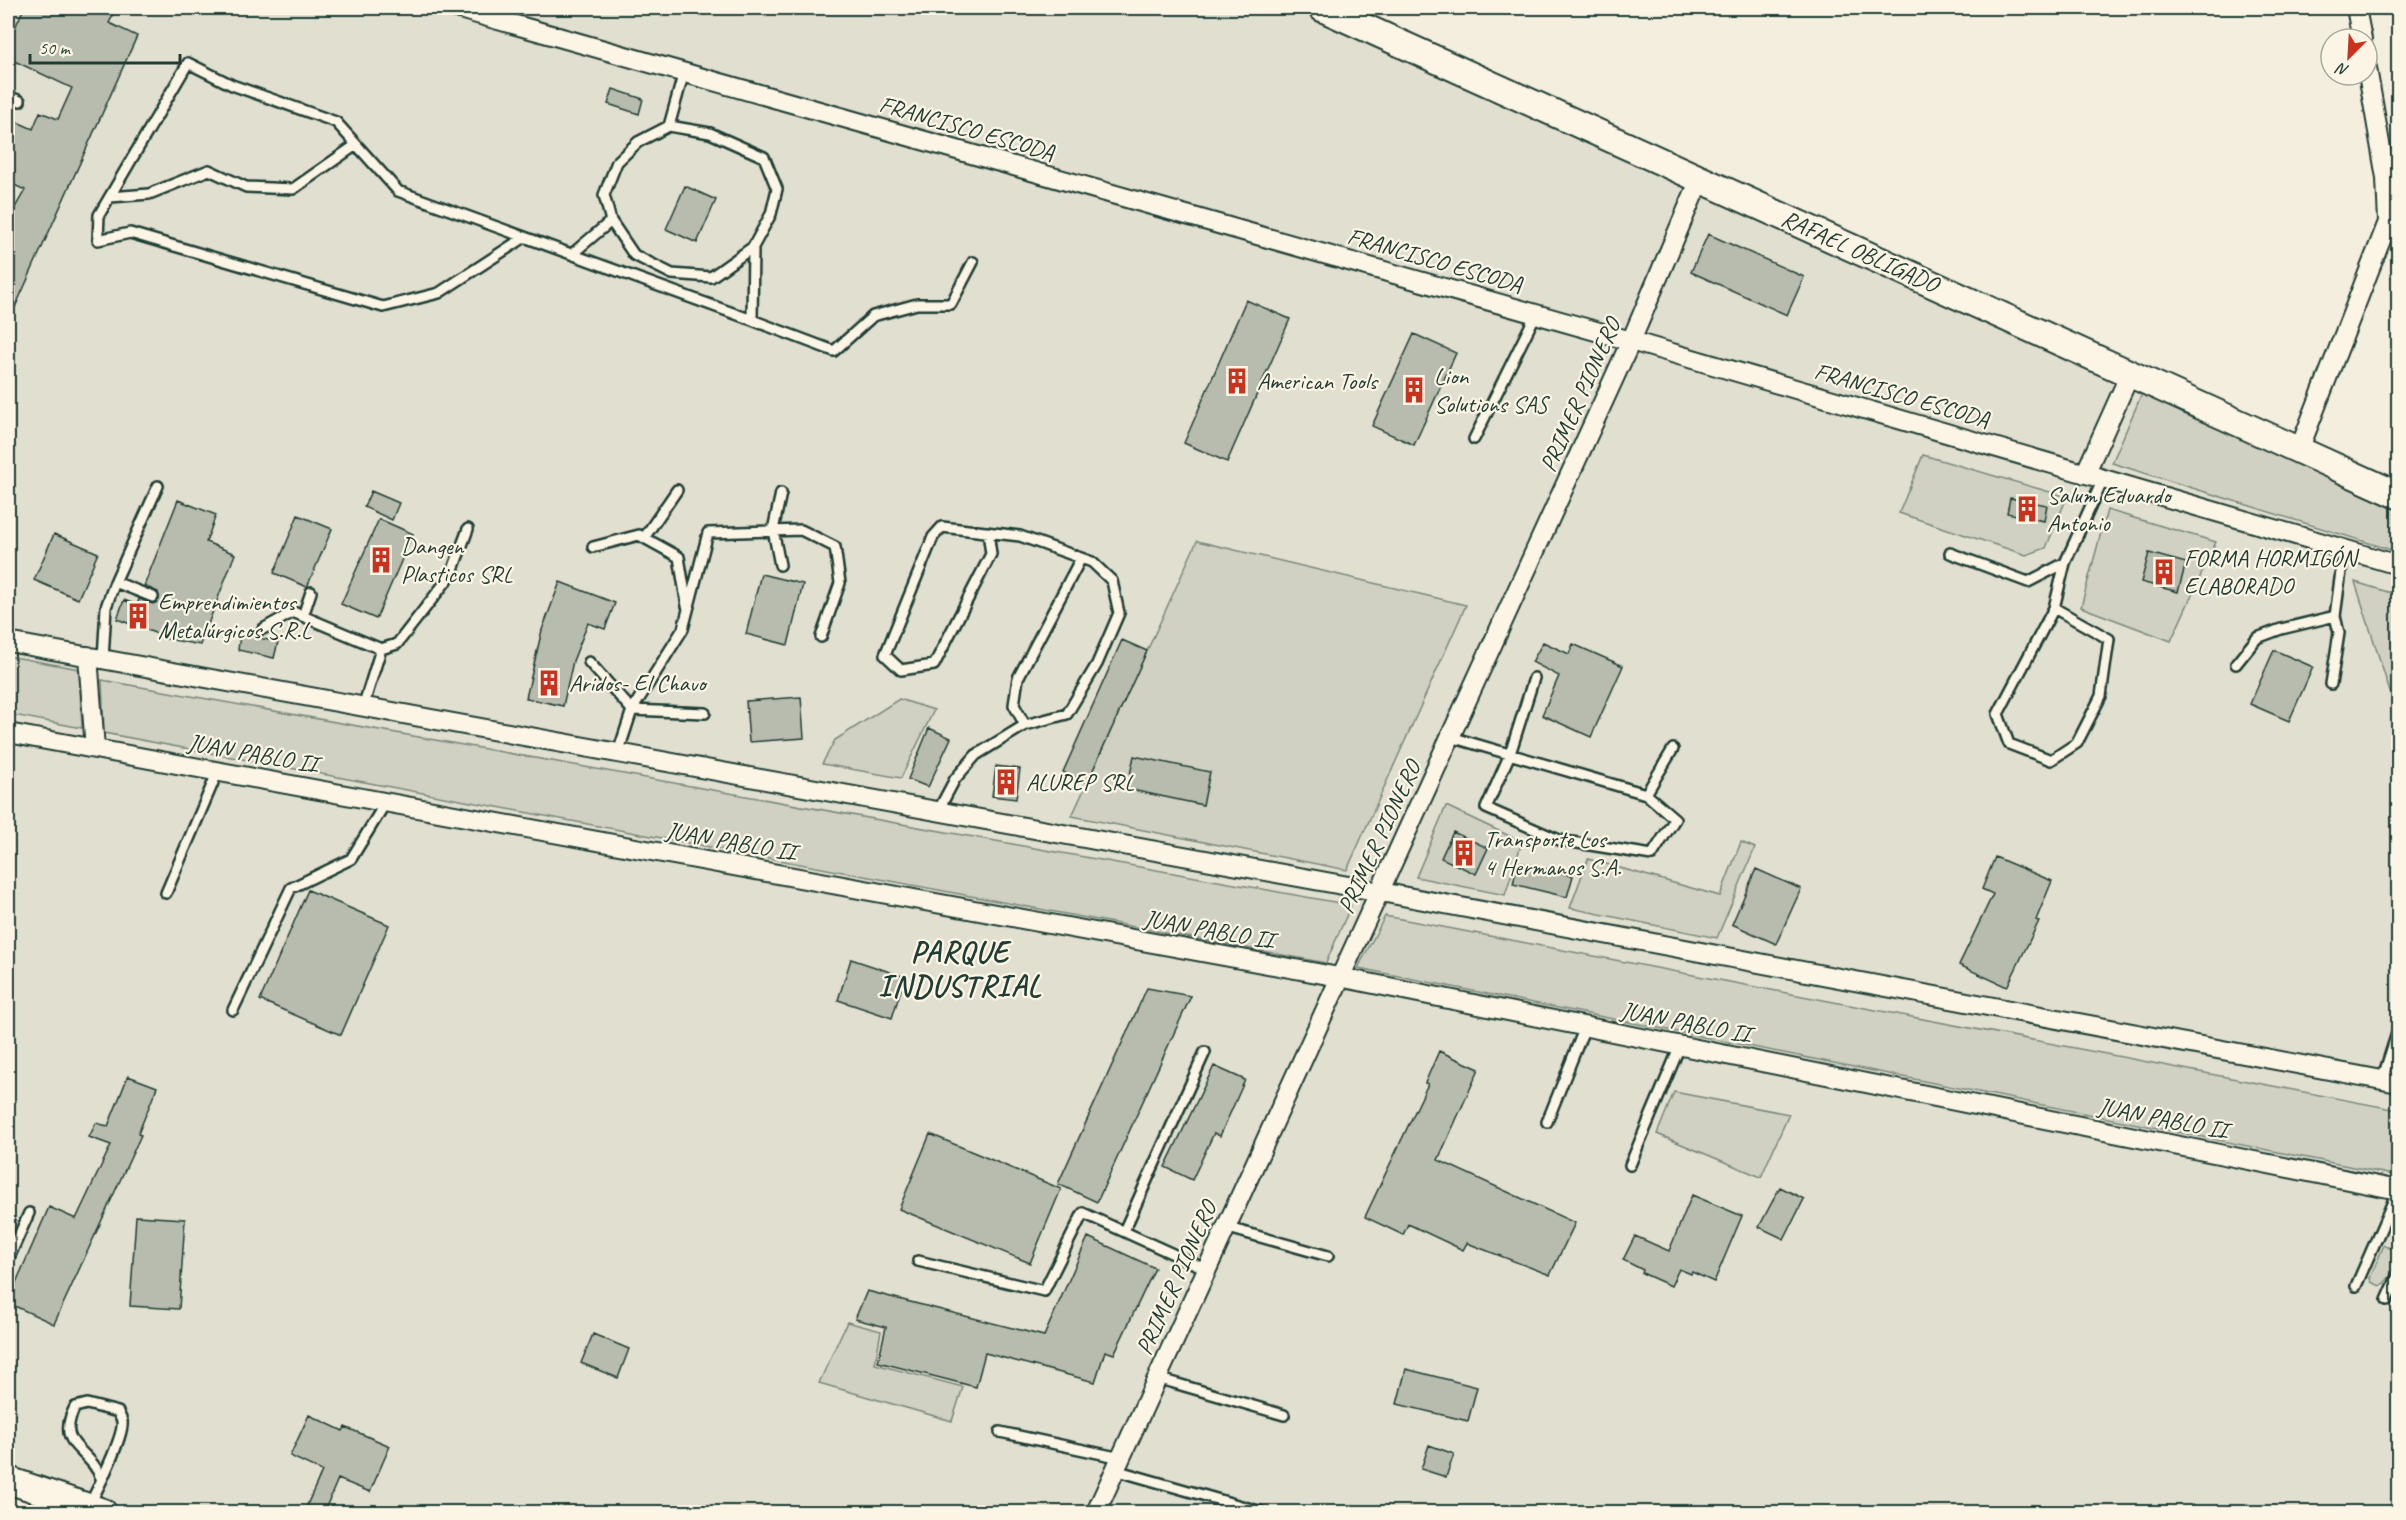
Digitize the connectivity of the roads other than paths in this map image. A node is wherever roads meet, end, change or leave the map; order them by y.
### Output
1 (456, 8) edge
2 (1322, 8) edge
3 (2356, 8) edge
4 (2360, 27) edge
5 (684, 72) junction
6 (2370, 87) edge
7 (8, 96) edge
8 (21, 101) dead end
9 (669, 126) junction
10 (356, 145) junction
11 (1700, 179) junction
12 (110, 197) junction
13 (611, 221) junction
14 (525, 237) junction
15 (753, 248) junction
16 (572, 254) junction
17 (974, 262) dead end
18 (1536, 314) junction
19 (752, 320) junction
20 (1631, 341) junction
21 (2130, 374) junction
22 (1474, 439) dead end
23 (2299, 450) junction
24 (2085, 474) junction
25 (2103, 479) junction
26 (158, 486) dead end
27 (677, 490) dead end
28 (781, 493) dead end
29 (2398, 495) edge
30 (468, 530) dead end
31 (773, 530) junction
32 (988, 532) junction
33 (644, 538) junction
34 (593, 547) dead end
35 (2344, 549) junction
36 (1950, 553) dead end
37 (1081, 558) junction
38 (2065, 562) junction
39 (780, 565) dead end
40 (2398, 565) edge
41 (115, 582) junction
42 (311, 592) dead end
43 (153, 597) dead end
44 (2054, 608) junction
45 (688, 611) junction
46 (303, 616) junction
47 (2335, 616) junction
48 (264, 629) dead end
49 (821, 638) dead end
50 (8, 642) edge
51 (381, 649) junction
52 (96, 658) junction
53 (589, 662) dead end
54 (2236, 664) dead end
55 (1534, 678) dead end
56 (2331, 684) dead end
57 (363, 707) junction
58 (632, 710) junction
59 (705, 713) dead end
60 (1025, 726) junction
61 (8, 733) edge
62 (1451, 737) junction
63 (95, 749) junction
64 (1673, 749) dead end
65 (618, 753) junction
66 (1510, 754) junction
67 (218, 771) junction
68 (1646, 794) junction
69 (386, 802) junction
70 (938, 811) junction
71 (1381, 892) junction
72 (166, 893) dead end
73 (1339, 977) junction
74 (233, 1010) dead end
75 (1585, 1027) junction
76 (2398, 1033) edge
77 (1680, 1046) junction
78 (1205, 1052) dead end
79 (2390, 1081) edge
80 (1547, 1122) dead end
81 (1630, 1165) dead end
82 (2398, 1190) edge
83 (29, 1213) dead end
84 (1226, 1227) junction
85 (1124, 1231) junction
86 (1328, 1256) dead end
87 (8, 1260) edge
88 (918, 1261) dead end
89 (1206, 1269) junction
90 (2398, 1275) edge
91 (2356, 1286) dead end
92 (2388, 1300) dead end
93 (1157, 1378) junction
94 (1284, 1415) dead end
95 (1000, 1432) dead end
96 (1118, 1464) junction
97 (8, 1480) edge
98 (102, 1480) junction
99 (95, 1510) edge
100 (1096, 1512) edge
101 (1262, 1512) edge

1 - 5 street, FRANCISCO ESCODA
2 - 11 street, RAFAEL OBLIGADO
3 - 4 street
5 - 9 lane
5 - 18 street, FRANCISCO ESCODA
6 - 23 street
7 - 8 lane
9 - 13 lane
9 - 15 lane
10 - 12 lane
10 - 12 lane
10 - 14 lane
11 - 20 street, PRIMER PIONERO
11 - 21 street, RAFAEL OBLIGADO
12 - 14 lane
13 - 15 lane
13 - 16 lane
14 - 16 lane
15 - 19 lane
16 - 19 lane
17 - 19 lane
18 - 20 street, FRANCISCO ESCODA
18 - 22 lane
20 - 24 street, FRANCISCO ESCODA
20 - 62 street, PRIMER PIONERO
21 - 23 street, RAFAEL OBLIGADO
21 - 24 street
23 - 29 street, RAFAEL OBLIGADO
24 - 25 street, FRANCISCO ESCODA
25 - 35 street, FRANCISCO ESCODA
25 - 38 lane
26 - 41 lane
27 - 33 lane
28 - 31 lane
30 - 51 lane
31 - 39 lane
31 - 45 lane
31 - 49 lane
32 - 32 lane
32 - 37 lane
33 - 34 lane
33 - 45 lane
35 - 40 street, FRANCISCO ESCODA
35 - 47 lane
36 - 38 lane
37 - 60 lane
37 - 60 lane
38 - 44 lane
41 - 43 lane
41 - 52 lane
42 - 46 lane
44 - 44 lane
45 - 58 lane
46 - 48 lane
46 - 51 lane
47 - 54 lane
47 - 56 lane
50 - 52 street
51 - 57 lane
52 - 57 street
52 - 63 street
53 - 58 lane
55 - 66 lane
57 - 65 street
58 - 59 lane
58 - 65 lane
60 - 70 lane
61 - 63 street, JUAN PABLO II
62 - 66 lane
62 - 71 street, PRIMER PIONERO
63 - 67 street, JUAN PABLO II
64 - 68 lane
65 - 70 street
66 - 68 lane
66 - 68 lane
67 - 69 street, JUAN PABLO II
67 - 72 lane
69 - 73 street, JUAN PABLO II
69 - 74 lane
70 - 71 street
71 - 73 street, PRIMER PIONERO
71 - 79 street
73 - 75 street, JUAN PABLO II
73 - 84 street, PRIMER PIONERO
75 - 77 street, JUAN PABLO II
75 - 80 lane
76 - 79 lane
77 - 81 lane
77 - 82 street, JUAN PABLO II
78 - 85 lane
82 - 91 lane
83 - 87 lane
84 - 86 lane
84 - 89 street, PRIMER PIONERO
85 - 88 lane
85 - 89 lane
89 - 93 street, PRIMER PIONERO
90 - 92 lane
93 - 94 lane
93 - 96 street, PRIMER PIONERO
95 - 96 lane
96 - 100 street, PRIMER PIONERO
96 - 101 lane
97 - 99 street
98 - 98 lane
98 - 99 lane

